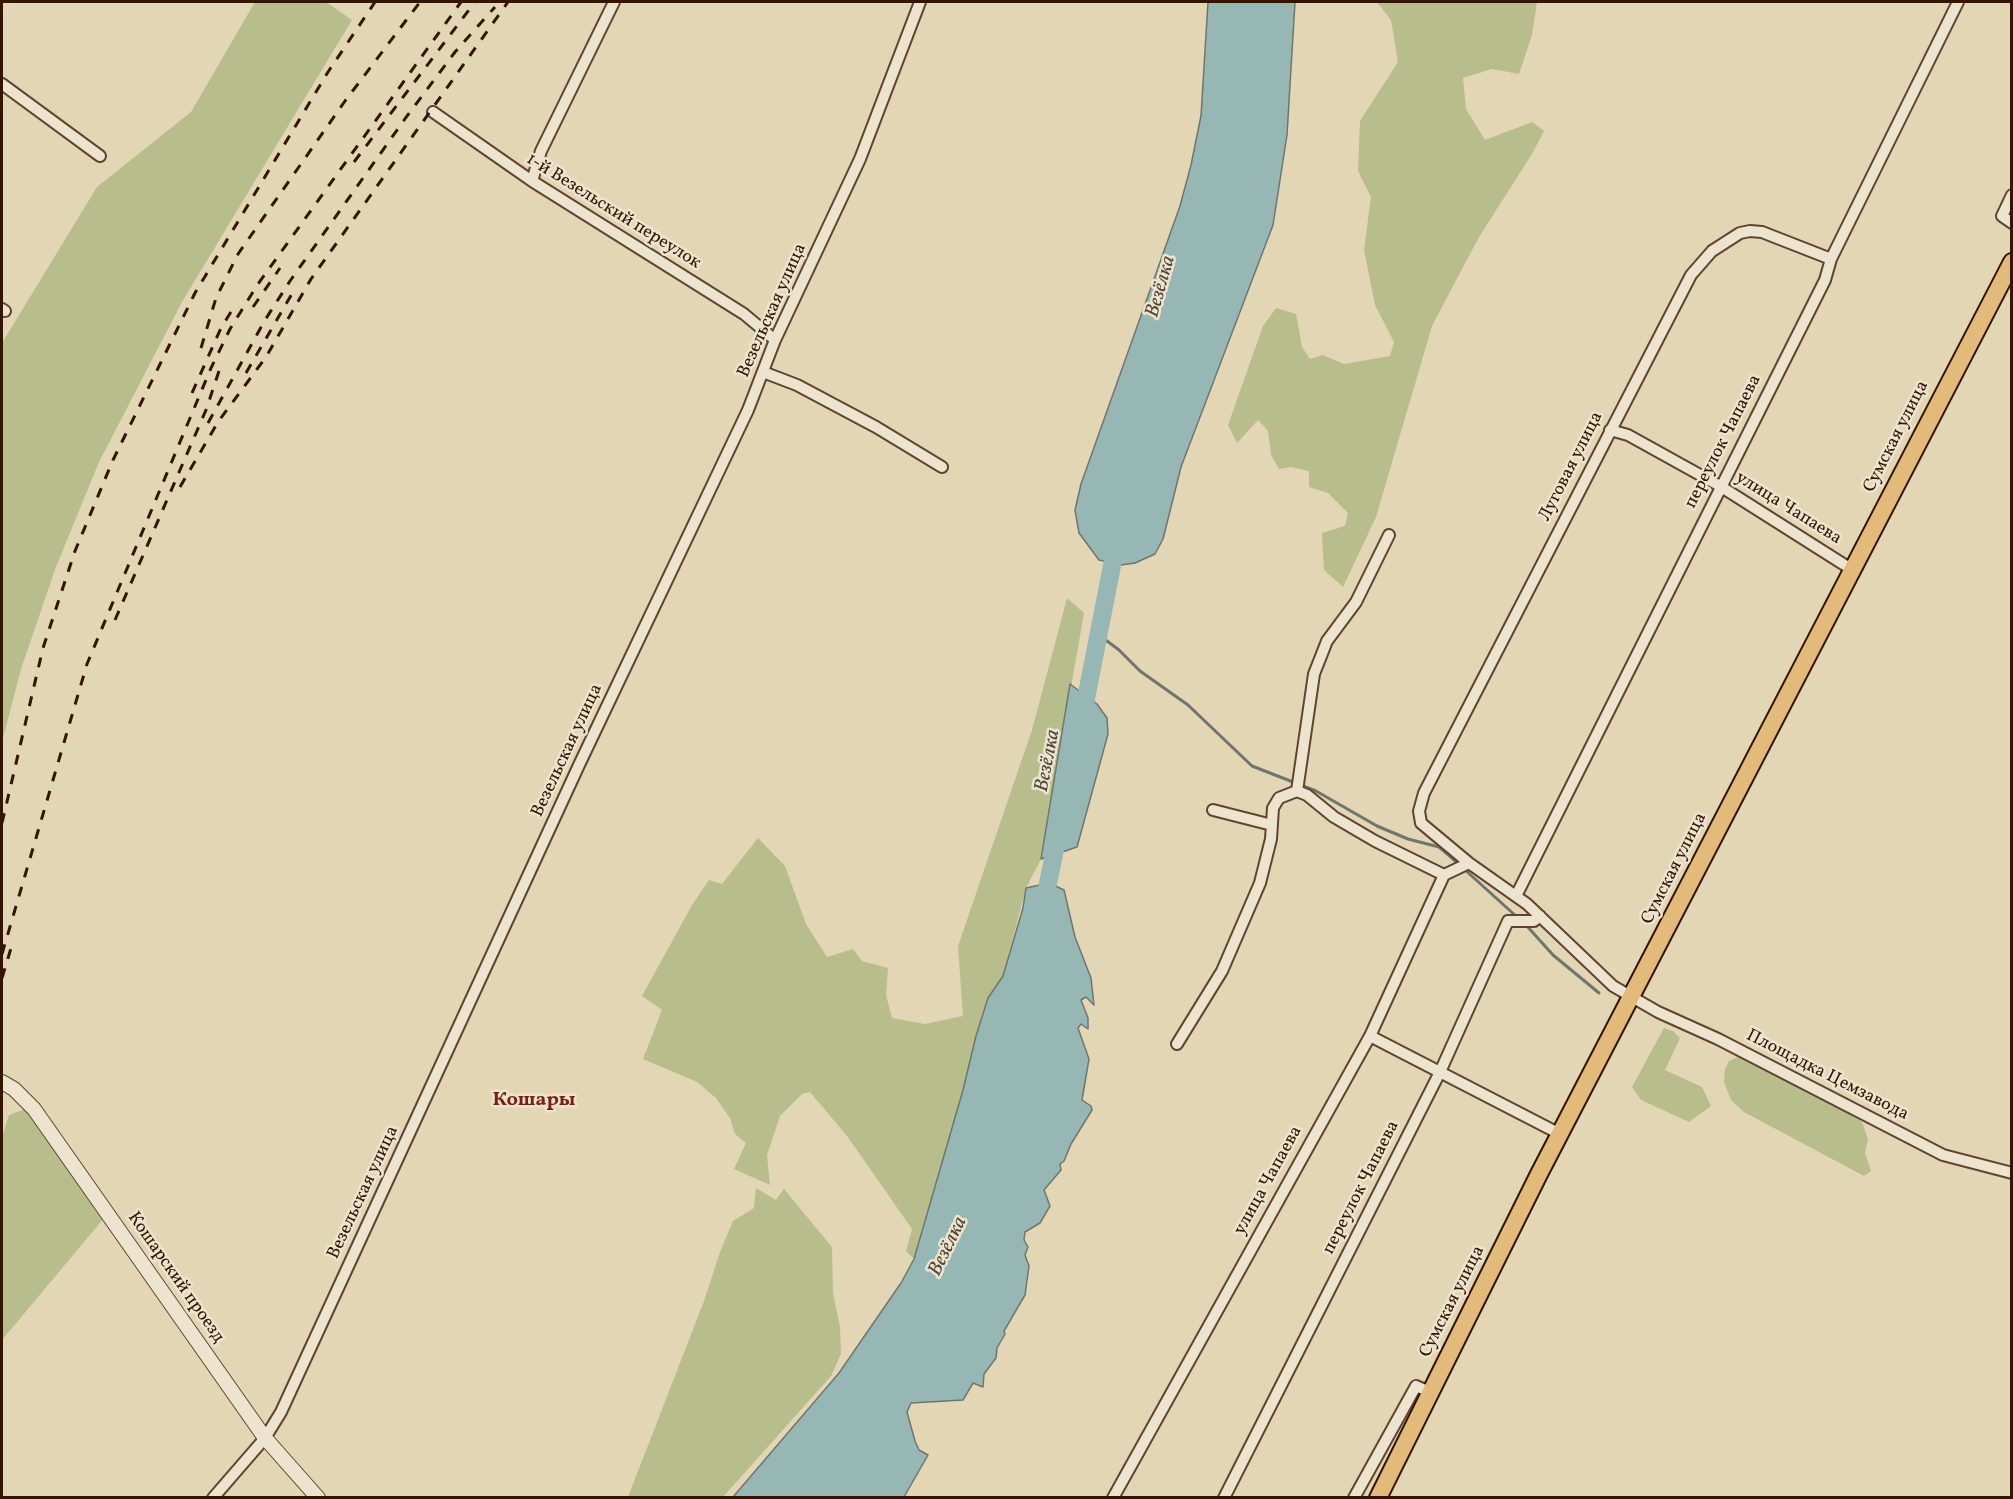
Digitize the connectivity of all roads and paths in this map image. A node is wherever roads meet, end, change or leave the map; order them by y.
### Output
1 (614, 2) edge
2 (920, 2) edge
3 (1958, 2) edge
4 (2, 84) edge
5 (433, 112) dead end
6 (100, 156) dead end
7 (532, 181) junction
8 (2012, 195) edge
9 (2012, 223) edge
10 (1831, 259) junction
11 (2012, 262) edge
12 (775, 340) junction
13 (763, 372) junction
14 (1610, 429) junction
15 (942, 467) dead end
16 (1720, 486) junction
17 (1389, 535) dead end
18 (1851, 569) junction
19 (1297, 791) junction
20 (1213, 810) dead end
21 (1272, 825) junction
22 (1469, 863) junction
23 (1444, 875) junction
24 (1516, 896) junction
25 (1540, 916) junction
26 (1631, 996) junction
27 (1370, 1036) junction
28 (1177, 1044) dead end
29 (1440, 1072) junction
30 (2, 1082) edge
31 (1560, 1134) junction
32 (2012, 1173) edge
33 (1430, 1392) junction
34 (265, 1438) junction
35 (213, 1497) edge
36 (318, 1497) edge
37 (1113, 1497) edge
38 (1224, 1497) edge
39 (1354, 1497) edge
40 (1378, 1497) edge

1 - 7 street
2 - 12 street, Везельская улица
3 - 10 street, переулок Чапаева
4 - 6 street
5 - 7 street, 1-й Везельский переулок
7 - 12 street, 1-й Везельский переулок
8 - 9 street
10 - 14 street, Луговая улица
10 - 16 street, переулок Чапаева
11 - 18 main road, Сумская улица
12 - 13 street, Везельская улица
13 - 15 street
13 - 34 street, Везельская улица
14 - 16 street, улица Чапаева
14 - 22 street, Луговая улица
16 - 18 street, улица Чапаева
16 - 24 street, переулок Чапаева
17 - 19 street
18 - 26 main road, Сумская улица
19 - 21 street
19 - 23 street
20 - 21 street
21 - 28 street
22 - 23 street
22 - 24 street
23 - 27 street, улица Чапаева
24 - 25 street
25 - 26 street
25 - 29 street, переулок Чапаева
26 - 31 main road, Сумская улица
26 - 32 street, Площадка Цемзавода
27 - 29 street
27 - 37 street, улица Чапаева
29 - 31 street
29 - 38 street, переулок Чапаева
30 - 34 street, Кошарский проезд
31 - 33 main road, Сумская улица
33 - 39 street
33 - 40 main road, Сумская улица
34 - 35 street, Везельская улица
34 - 36 street, Кошарский проезд

